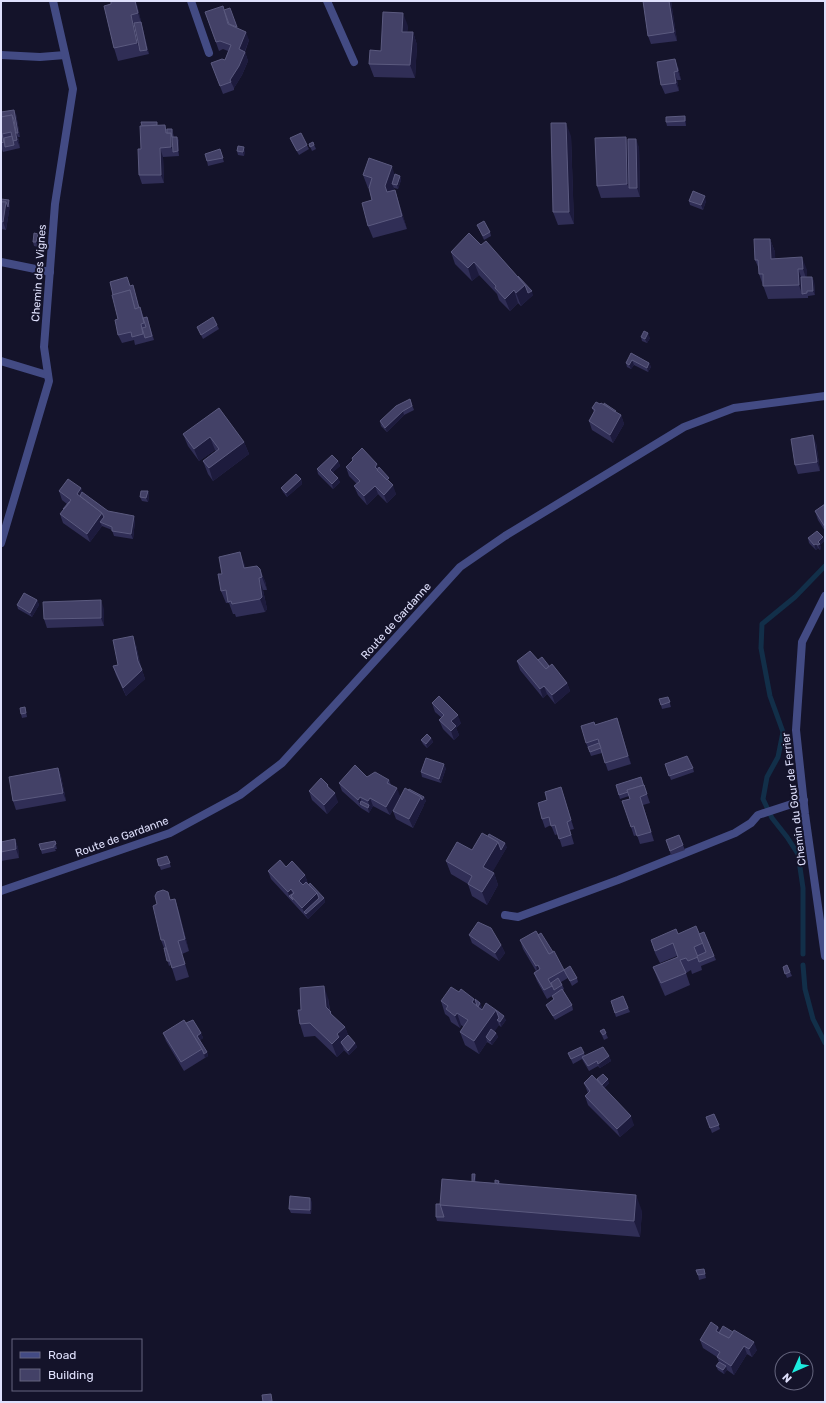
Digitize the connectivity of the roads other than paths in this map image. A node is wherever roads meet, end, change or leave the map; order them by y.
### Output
1 (52, 1) edge
2 (192, 1) edge
3 (327, 1) edge
4 (209, 53) dead end
5 (1, 55) edge
6 (65, 55) junction
7 (354, 62) dead end
8 (1, 262) edge
9 (50, 272) junction
10 (1, 362) edge
11 (47, 374) junction
12 (825, 396) edge
13 (1, 543) edge
14 (825, 596) edge
15 (804, 800) junction
16 (1, 891) edge
17 (505, 915) dead end
18 (825, 956) edge

1 - 6 street, Chemin des Vignes
2 - 4 street
3 - 7 street
5 - 6 street
6 - 9 street, Chemin des Vignes
8 - 9 street
9 - 11 street, Chemin des Vignes
10 - 11 street
11 - 13 street, Chemin des Vignes
12 - 16 street, Route de Gardanne
14 - 15 street, Chemin du Gour de Ferrier
15 - 17 street
15 - 18 street, Chemin du Gour de Ferrier

